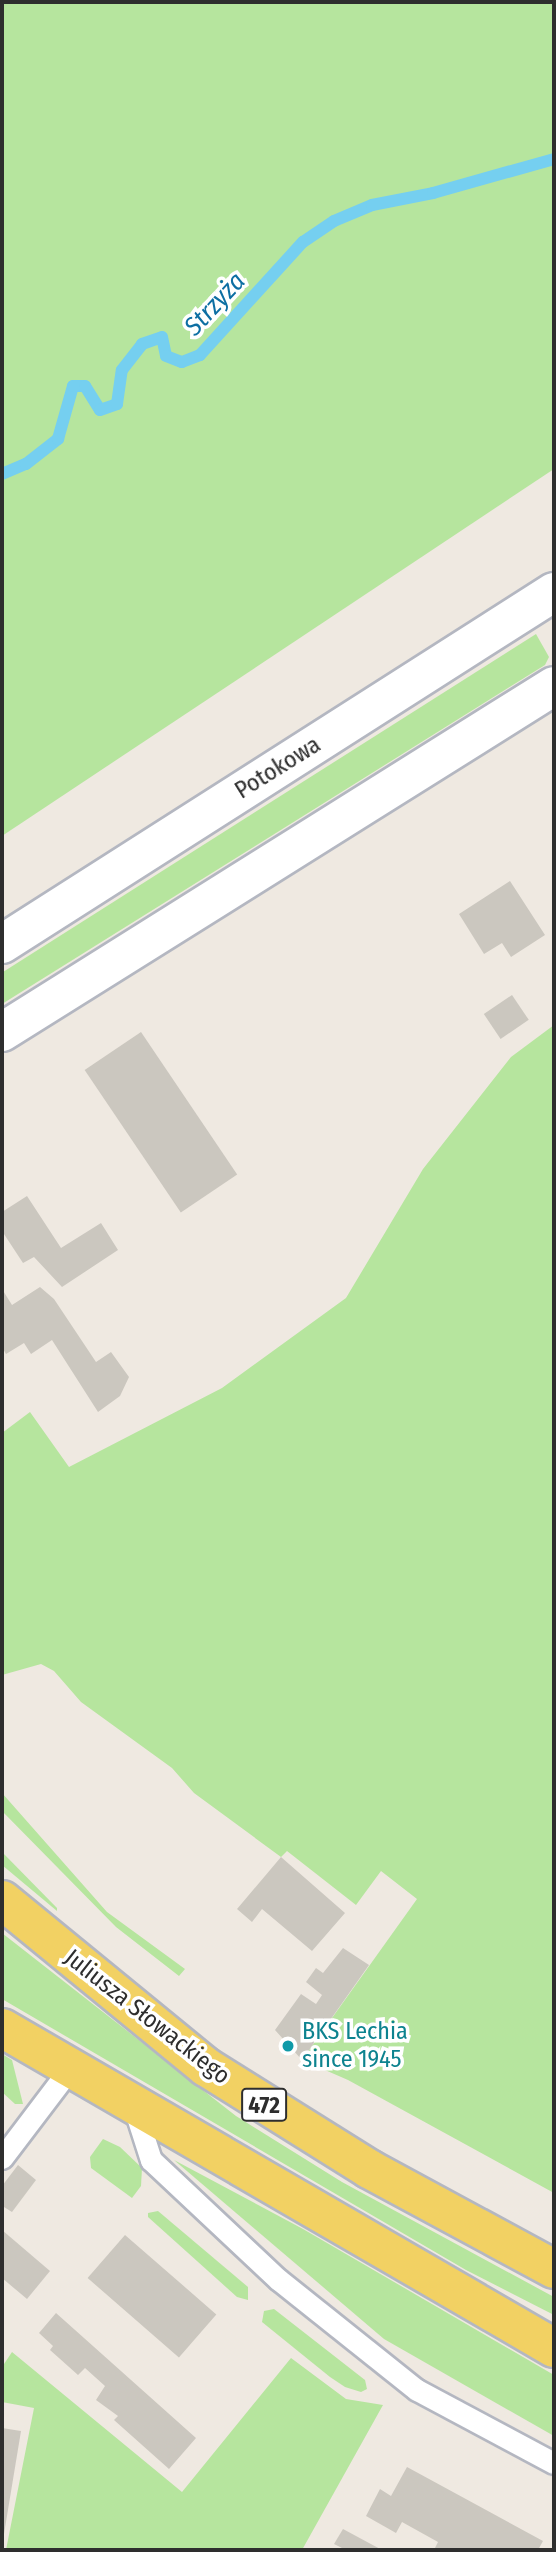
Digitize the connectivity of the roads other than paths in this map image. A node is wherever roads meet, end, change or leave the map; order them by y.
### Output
1 (551, 601) edge
2 (554, 686) edge
3 (2, 944) edge
4 (2, 1032) edge
5 (2, 1900) edge
6 (2, 2028) edge
7 (71, 2067) junction
8 (132, 2102) junction
9 (2, 2158) edge
10 (554, 2269) edge
11 (554, 2348) edge
12 (554, 2463) edge

1 - 3 main road, Potokowa
2 - 4 main road
5 - 10 main road, Juliusza Słowackiego / 472
6 - 7 main road, 472
7 - 8 main road, 472
7 - 9 lane
8 - 11 main road, 472
8 - 12 lane

